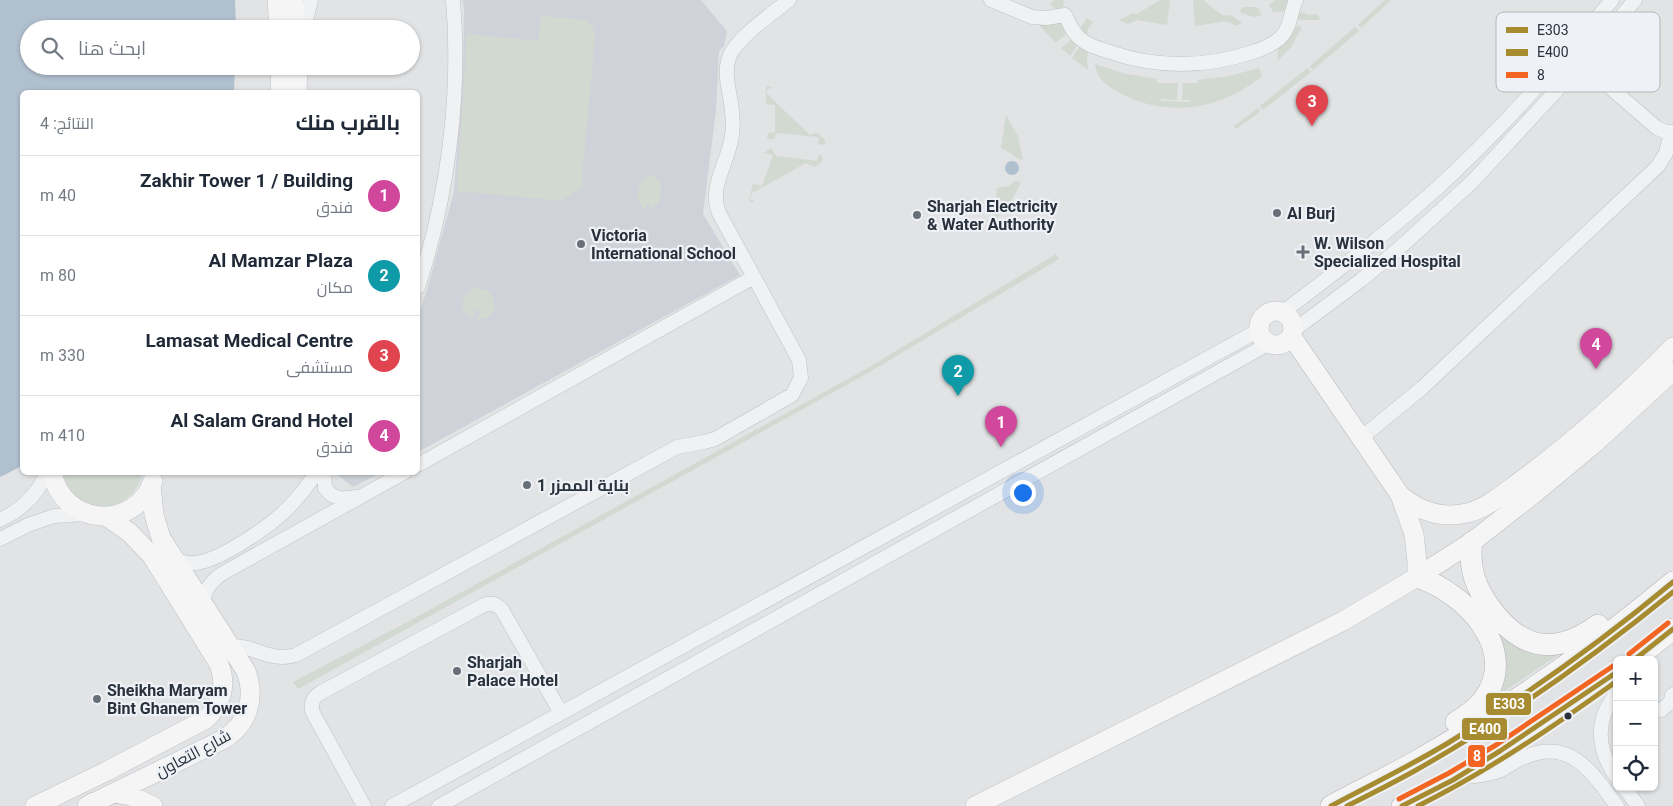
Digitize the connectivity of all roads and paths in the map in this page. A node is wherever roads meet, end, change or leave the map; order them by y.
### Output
1 (276, 0) edge
2 (324, 0) edge
3 (453, 0) edge
4 (789, 0) edge
5 (991, 0) edge
6 (1296, 0) edge
7 (1612, 0) edge
8 (1635, 0) edge
9 (305, 3) edge
10 (1602, 12) edge
11 (1625, 12) edge
12 (278, 20) edge
13 (299, 20) edge
14 (304, 20) edge
15 (280, 75) edge
16 (298, 75) edge
17 (280, 90) edge
18 (297, 90) edge
19 (1533, 92) edge
20 (1555, 92) edge
21 (1615, 92) edge
22 (1672, 132) edge
23 (1488, 140) junction
24 (1472, 181) junction
25 (754, 277) junction
26 (420, 279) edge
27 (1283, 312) junction
28 (1293, 334) junction
29 (1264, 337) junction
30 (1673, 347) edge
31 (1673, 370) edge
32 (1361, 438) junction
33 (420, 464) edge
34 (46, 475) edge
35 (53, 475) edge
36 (315, 475) edge
37 (325, 475) edge
38 (400, 475) edge
39 (153, 479) edge
40 (305, 489) junction
41 (328, 492) junction
42 (1400, 495) junction
43 (362, 496) junction
44 (86, 514) junction
45 (329, 514) junction
46 (107, 516) junction
47 (0, 520) edge
48 (0, 540) edge
49 (1472, 542) junction
50 (174, 559) junction
51 (1417, 577) junction
52 (1673, 582) edge
53 (1648, 603) junction
54 (203, 604) junction
55 (1661, 643) edge
56 (231, 647) junction
57 (1640, 656) edge
58 (242, 666) junction
59 (222, 675) junction
60 (1613, 675) edge
61 (1672, 695) edge
62 (1613, 698) edge
63 (1660, 710) dead end
64 (561, 713) junction
65 (1415, 762) junction
66 (1613, 772) edge
67 (1458, 777) junction
68 (1613, 777) edge
69 (1599, 783) junction
70 (1627, 791) edge
71 (114, 793) junction
72 (90, 805) edge
73 (34, 806) edge
74 (153, 806) edge
75 (364, 806) edge
76 (392, 806) edge
77 (439, 806) edge
78 (975, 806) edge
79 (1331, 806) edge
80 (1402, 806) edge
81 (1617, 806) edge
82 (1638, 806) edge

1 - 12 main road
2 - 9 street
3 - 26 street
4 - 25 street
5 - 6 street
7 - 10 street
8 - 11 street
9 - 13 main road
9 - 14 street
15 - 17 main road
16 - 18 main road
19 - 23 street
20 - 24 street
21 - 22 street
22 - 32 street
23 - 24 street
23 - 27 street
24 - 28 street
25 - 33 street
25 - 56 street
27 - 28 main road
27 - 29 main road
28 - 29 main road
28 - 32 main road
29 - 64 street
29 - 77 street
30 - 42 main road
31 - 49 main road
32 - 42 main road
34 - 47 street
35 - 44 main road
36 - 40 street
37 - 41 street
38 - 43 street
39 - 46 main road
39 - 50 main road, شارع التعاون
40 - 41 street
40 - 50 street
41 - 43 street
41 - 45 street
42 - 51 main road
43 - 45 street
44 - 46 main road
44 - 48 street
45 - 54 street
46 - 59 main road
49 - 51 main road
49 - 53 highway
50 - 54 main road, شارع التعاون
51 - 65 highway
51 - 78 main road
52 - 53 highway
53 - 65 highway
54 - 56 main road, شارع التعاون
55 - 57 highway
56 - 58 main road, شارع التعاون
58 - 59 main road
58 - 71 main road, شارع التعاون
59 - 73 main road, شارع التعاون
60 - 67 highway
61 - 63 street
62 - 66 street
64 - 75 street
64 - 76 street
65 - 79 highway
67 - 69 street
67 - 80 highway
68 - 69 street
69 - 81 street
70 - 82 street
71 - 72 main road, شارع التعاون
71 - 74 main road

